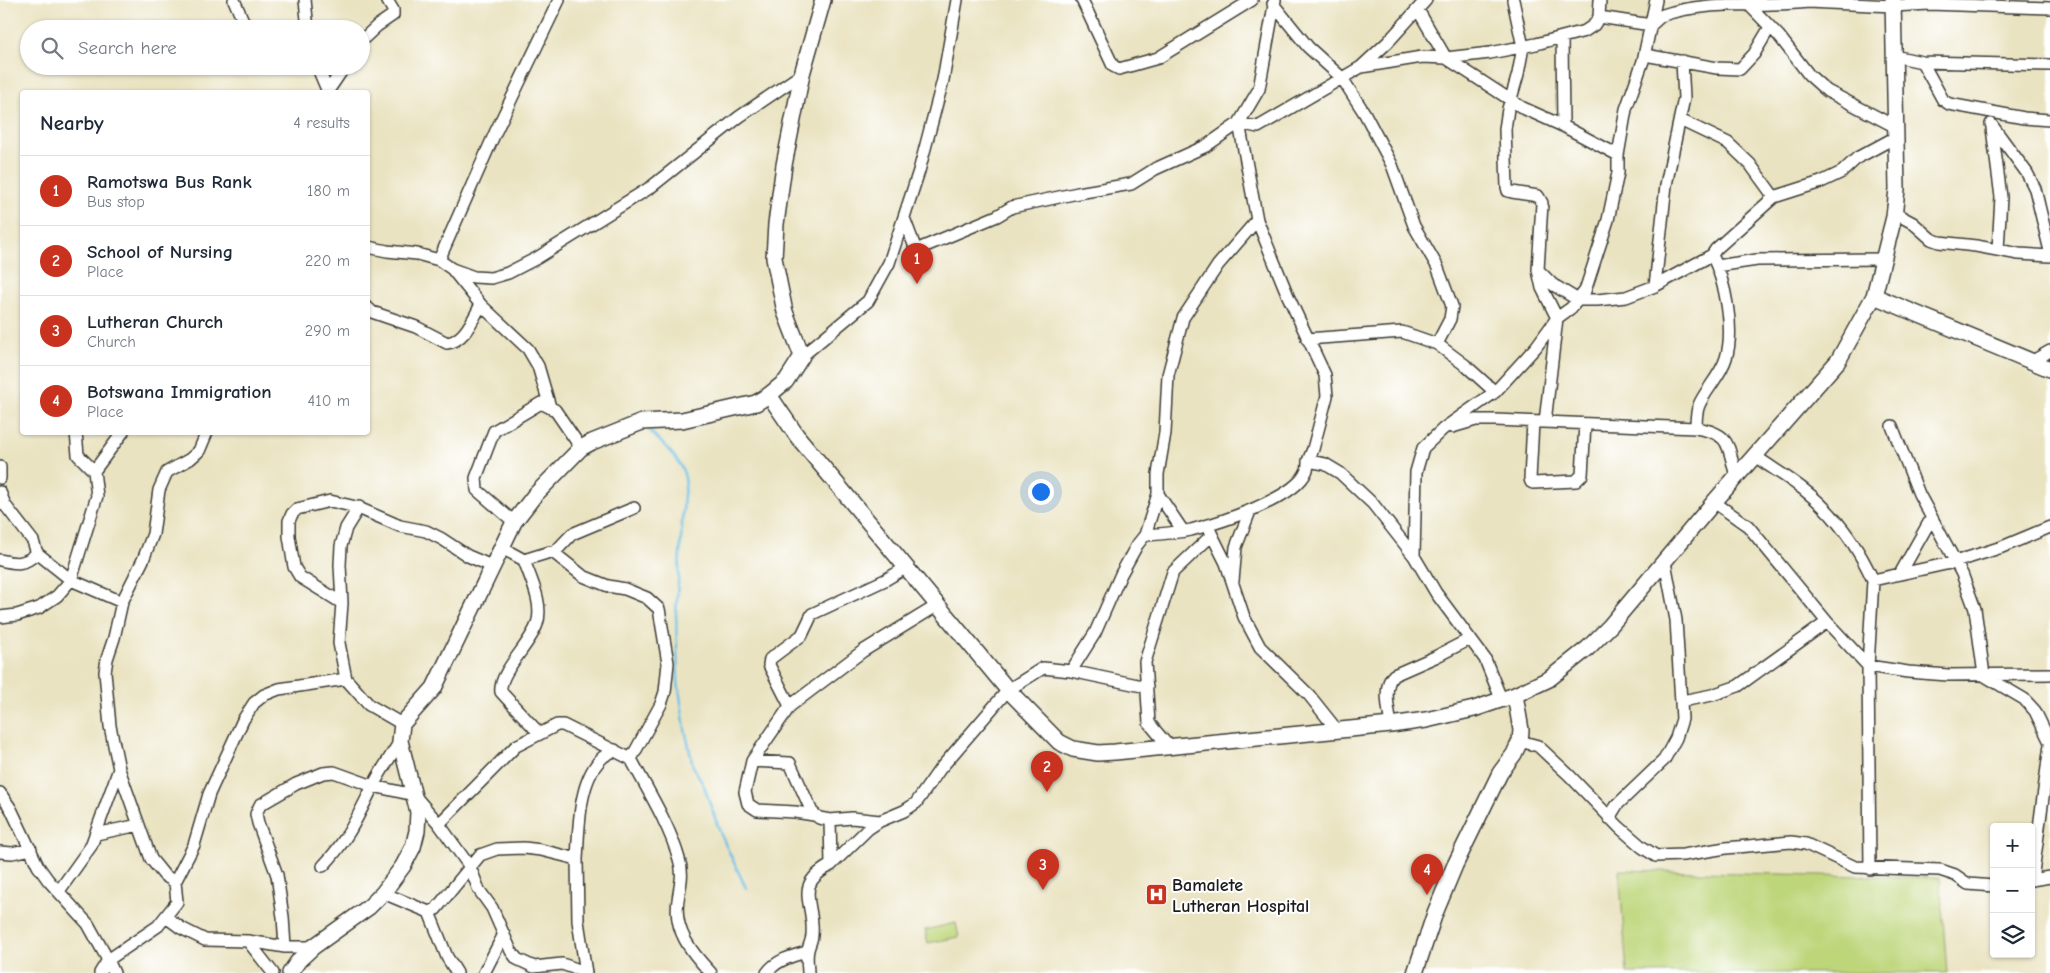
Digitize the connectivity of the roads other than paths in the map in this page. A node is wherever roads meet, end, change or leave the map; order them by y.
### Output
1 (234, 0) edge
2 (305, 0) edge
3 (387, 0) edge
4 (558, 0) edge
5 (823, 0) edge
6 (957, 0) edge
7 (1082, 0) edge
8 (1252, 0) edge
9 (1426, 0) edge
10 (1513, 0) edge
11 (1656, 0) edge
12 (1597, 1) edge
13 (1807, 1) edge
14 (1274, 2) edge
15 (2050, 2) edge
16 (1749, 3) edge
17 (1893, 3) edge
18 (2033, 7) junction
19 (2050, 8) edge
20 (1418, 10) junction
21 (1599, 17) junction
22 (243, 20) edge
23 (307, 20) edge
24 (1651, 25) junction
25 (1770, 27) junction
26 (370, 33) edge
27 (1562, 37) junction
28 (1523, 47) junction
29 (1645, 55) junction
30 (1894, 56) junction
31 (1446, 58) junction
32 (1682, 61) junction
33 (1922, 62) junction
34 (2050, 65) edge
35 (1361, 67) junction
36 (802, 74) junction
37 (321, 75) edge
38 (339, 75) edge
39 (1342, 78) junction
40 (327, 90) edge
41 (329, 90) edge
42 (1511, 100) junction
43 (1990, 112) junction
44 (1680, 120) junction
45 (2050, 120) edge
46 (1239, 123) junction
47 (1991, 124) junction
48 (1563, 126) junction
49 (1896, 132) junction
50 (1618, 155) junction
51 (1774, 197) junction
52 (1894, 217) junction
53 (904, 218) junction
54 (1257, 220) junction
55 (370, 247) edge
56 (1998, 250) junction
57 (2050, 251) edge
58 (2050, 256) edge
59 (1883, 259) junction
60 (439, 260) junction
61 (1715, 260) junction
62 (452, 269) junction
63 (1538, 270) junction
64 (1655, 286) junction
65 (1874, 296) junction
66 (1578, 300) junction
67 (481, 305) junction
68 (370, 310) edge
69 (1557, 318) junction
70 (1307, 339) junction
71 (1437, 344) junction
72 (2050, 351) edge
73 (802, 356) junction
74 (2031, 362) junction
75 (2050, 369) edge
76 (786, 381) junction
77 (1495, 392) junction
78 (762, 399) junction
79 (550, 407) junction
80 (1539, 422) junction
81 (1585, 424) junction
82 (1892, 426) dead end
83 (1696, 428) junction
84 (1443, 429) junction
85 (793, 431) junction
86 (76, 435) edge
87 (121, 435) edge
88 (206, 435) edge
89 (581, 448) junction
90 (1754, 456) junction
91 (1308, 461) junction
92 (0, 467) edge
93 (94, 471) junction
94 (1736, 476) junction
95 (0, 478) edge
96 (0, 492) edge
97 (1158, 494) junction
98 (1714, 502) junction
99 (359, 507) junction
100 (634, 508) dead end
101 (1250, 511) junction
102 (1931, 519) junction
103 (514, 522) junction
104 (2050, 527) edge
105 (1209, 530) junction
106 (1183, 531) junction
107 (1145, 535) junction
108 (502, 548) junction
109 (38, 553) junction
110 (554, 553) junction
111 (1414, 556) junction
112 (0, 560) edge
113 (524, 560) junction
114 (1665, 562) junction
115 (1955, 562) junction
116 (494, 567) junction
117 (907, 567) junction
118 (1900, 574) junction
119 (71, 580) junction
120 (1873, 580) junction
121 (1233, 585) junction
122 (122, 602) junction
123 (342, 603) junction
124 (938, 605) junction
125 (2, 615) edge
126 (1827, 622) junction
127 (1470, 639) junction
128 (1868, 666) junction
129 (1071, 671) junction
130 (2050, 674) edge
131 (1984, 675) junction
132 (346, 679) junction
133 (1147, 687) junction
134 (1008, 690) junction
135 (1508, 698) junction
136 (1682, 701) junction
137 (790, 706) junction
138 (402, 724) junction
139 (1390, 725) junction
140 (1337, 730) junction
141 (539, 733) junction
142 (1520, 740) junction
143 (400, 741) junction
144 (2050, 744) edge
145 (1170, 748) junction
146 (615, 750) junction
147 (631, 760) junction
148 (752, 761) junction
149 (119, 769) junction
150 (373, 786) junction
151 (0, 793) edge
152 (414, 795) junction
153 (814, 815) junction
154 (1609, 818) junction
155 (830, 820) junction
156 (880, 820) junction
157 (439, 824) junction
158 (139, 825) junction
159 (96, 834) junction
160 (31, 849) junction
161 (0, 852) edge
162 (577, 859) junction
163 (831, 865) junction
164 (323, 866) dead end
165 (470, 867) junction
166 (1870, 868) junction
167 (2034, 868) edge
168 (2050, 877) edge
169 (2035, 880) edge
170 (175, 882) junction
171 (1990, 886) edge
172 (59, 891) junction
173 (383, 894) junction
174 (429, 912) junction
175 (166, 917) junction
176 (504, 934) junction
177 (248, 941) junction
178 (285, 947) junction
179 (313, 947) junction
180 (807, 952) junction
181 (108, 960) junction
182 (585, 972) edge
183 (709, 972) edge
184 (100, 973) edge
185 (114, 973) edge
186 (273, 973) edge
187 (290, 973) edge
188 (457, 973) edge
189 (484, 973) edge
190 (767, 973) edge
191 (808, 973) edge
192 (1416, 973) edge

1 - 22 street
2 - 23 street
3 - 26 street
4 - 60 street
5 - 36 main road
6 - 53 street
7 - 8 street
9 - 20 street
10 - 28 street
11 - 24 street
12 - 21 street
13 - 16 street
13 - 17 street
14 - 39 street
14 - 46 street
15 - 18 street
16 - 24 street
16 - 25 street
17 - 18 street
17 - 30 main road
18 - 19 street
20 - 31 street
20 - 35 street
21 - 24 street
21 - 27 street
24 - 29 street
25 - 32 street
25 - 49 street
27 - 28 street
27 - 48 street
28 - 31 street
28 - 42 street
29 - 32 street
29 - 50 street
30 - 33 street
30 - 49 main road
31 - 35 street
31 - 42 street
32 - 44 street
33 - 34 street
33 - 43 street
35 - 39 street
36 - 62 street
36 - 73 main road
37 - 40 street
38 - 41 street
39 - 46 street
39 - 71 street
42 - 48 street
42 - 63 street
43 - 45 street
43 - 47 street
44 - 51 street
44 - 64 street
46 - 53 street
46 - 54 street
47 - 56 street
47 - 57 street
48 - 50 street
49 - 51 street
49 - 52 main road
50 - 66 street
51 - 61 street
52 - 56 street
52 - 59 main road
53 - 73 street
54 - 70 street
54 - 97 street
55 - 60 street
56 - 58 street
59 - 61 street
59 - 65 main road
60 - 62 street
61 - 64 street
61 - 83 street
62 - 67 street
63 - 66 street
63 - 69 street
64 - 66 street
65 - 74 main road
65 - 90 main road
66 - 69 street
67 - 68 street
67 - 79 street
69 - 77 street
69 - 80 street
70 - 71 street
70 - 91 street
71 - 77 street
72 - 74 street
73 - 76 main road
74 - 75 main road
76 - 78 main road
76 - 85 main road
77 - 84 street
78 - 85 main road
78 - 89 main road
79 - 89 street
79 - 103 street
80 - 81 street
80 - 81 street
80 - 84 street
81 - 83 street
82 - 102 street
83 - 94 street
84 - 111 street
85 - 117 main road
86 - 93 street
87 - 93 street
88 - 122 street
89 - 103 main road
90 - 94 main road
90 - 120 street
91 - 101 street
91 - 111 street
92 - 95 street
93 - 119 street
94 - 98 main road
96 - 109 street
97 - 106 street
97 - 107 street
98 - 114 main road
98 - 126 street
99 - 116 street
99 - 123 street
99 - 123 street
100 - 110 street
101 - 105 street
101 - 121 street
102 - 115 street
102 - 118 street
103 - 108 main road
104 - 115 street
105 - 106 street
105 - 121 street
105 - 133 street
106 - 107 street
107 - 129 street
108 - 113 street
108 - 116 main road
109 - 112 street
109 - 119 street
110 - 113 street
110 - 147 street
111 - 127 street
113 - 141 street
114 - 135 main road
114 - 136 street
115 - 118 street
115 - 131 street
116 - 138 main road
117 - 124 main road
117 - 137 street
118 - 120 street
119 - 122 street
119 - 125 street
120 - 128 street
121 - 140 street
122 - 149 street
123 - 132 street
124 - 134 main road
124 - 137 street
126 - 128 street
126 - 136 street
127 - 135 street
127 - 139 street
128 - 131 street
128 - 166 street
129 - 133 street
129 - 134 street
130 - 131 street
131 - 144 street
132 - 138 street
132 - 170 street
133 - 145 street
134 - 145 main road
134 - 156 street
135 - 139 main road
135 - 142 main road
136 - 154 street
137 - 148 street
138 - 143 main road
139 - 140 main road
140 - 145 main road
141 - 146 street
141 - 157 street
142 - 154 street
142 - 192 main road
143 - 150 street
143 - 152 main road
144 - 167 street
146 - 147 street
146 - 162 street
147 - 183 street
148 - 153 street
148 - 153 street
149 - 158 street
149 - 159 street
150 - 152 street
150 - 164 street
150 - 178 street
151 - 160 street
152 - 157 street
152 - 173 main road
153 - 155 street
154 - 166 street
155 - 156 street
155 - 163 street
156 - 163 street
157 - 165 street
158 - 159 street
158 - 170 street
159 - 172 street
160 - 161 street
160 - 172 street
162 - 165 street
162 - 182 street
163 - 180 street
165 - 174 street
165 - 176 street
166 - 171 street
168 - 169 street
170 - 175 street
172 - 181 street
173 - 174 street
173 - 179 main road
174 - 188 street
175 - 177 street
175 - 181 street
176 - 182 street
176 - 189 street
177 - 178 street
177 - 186 street
178 - 179 street
179 - 187 main road
180 - 190 street
180 - 191 street
181 - 184 street
181 - 185 street

